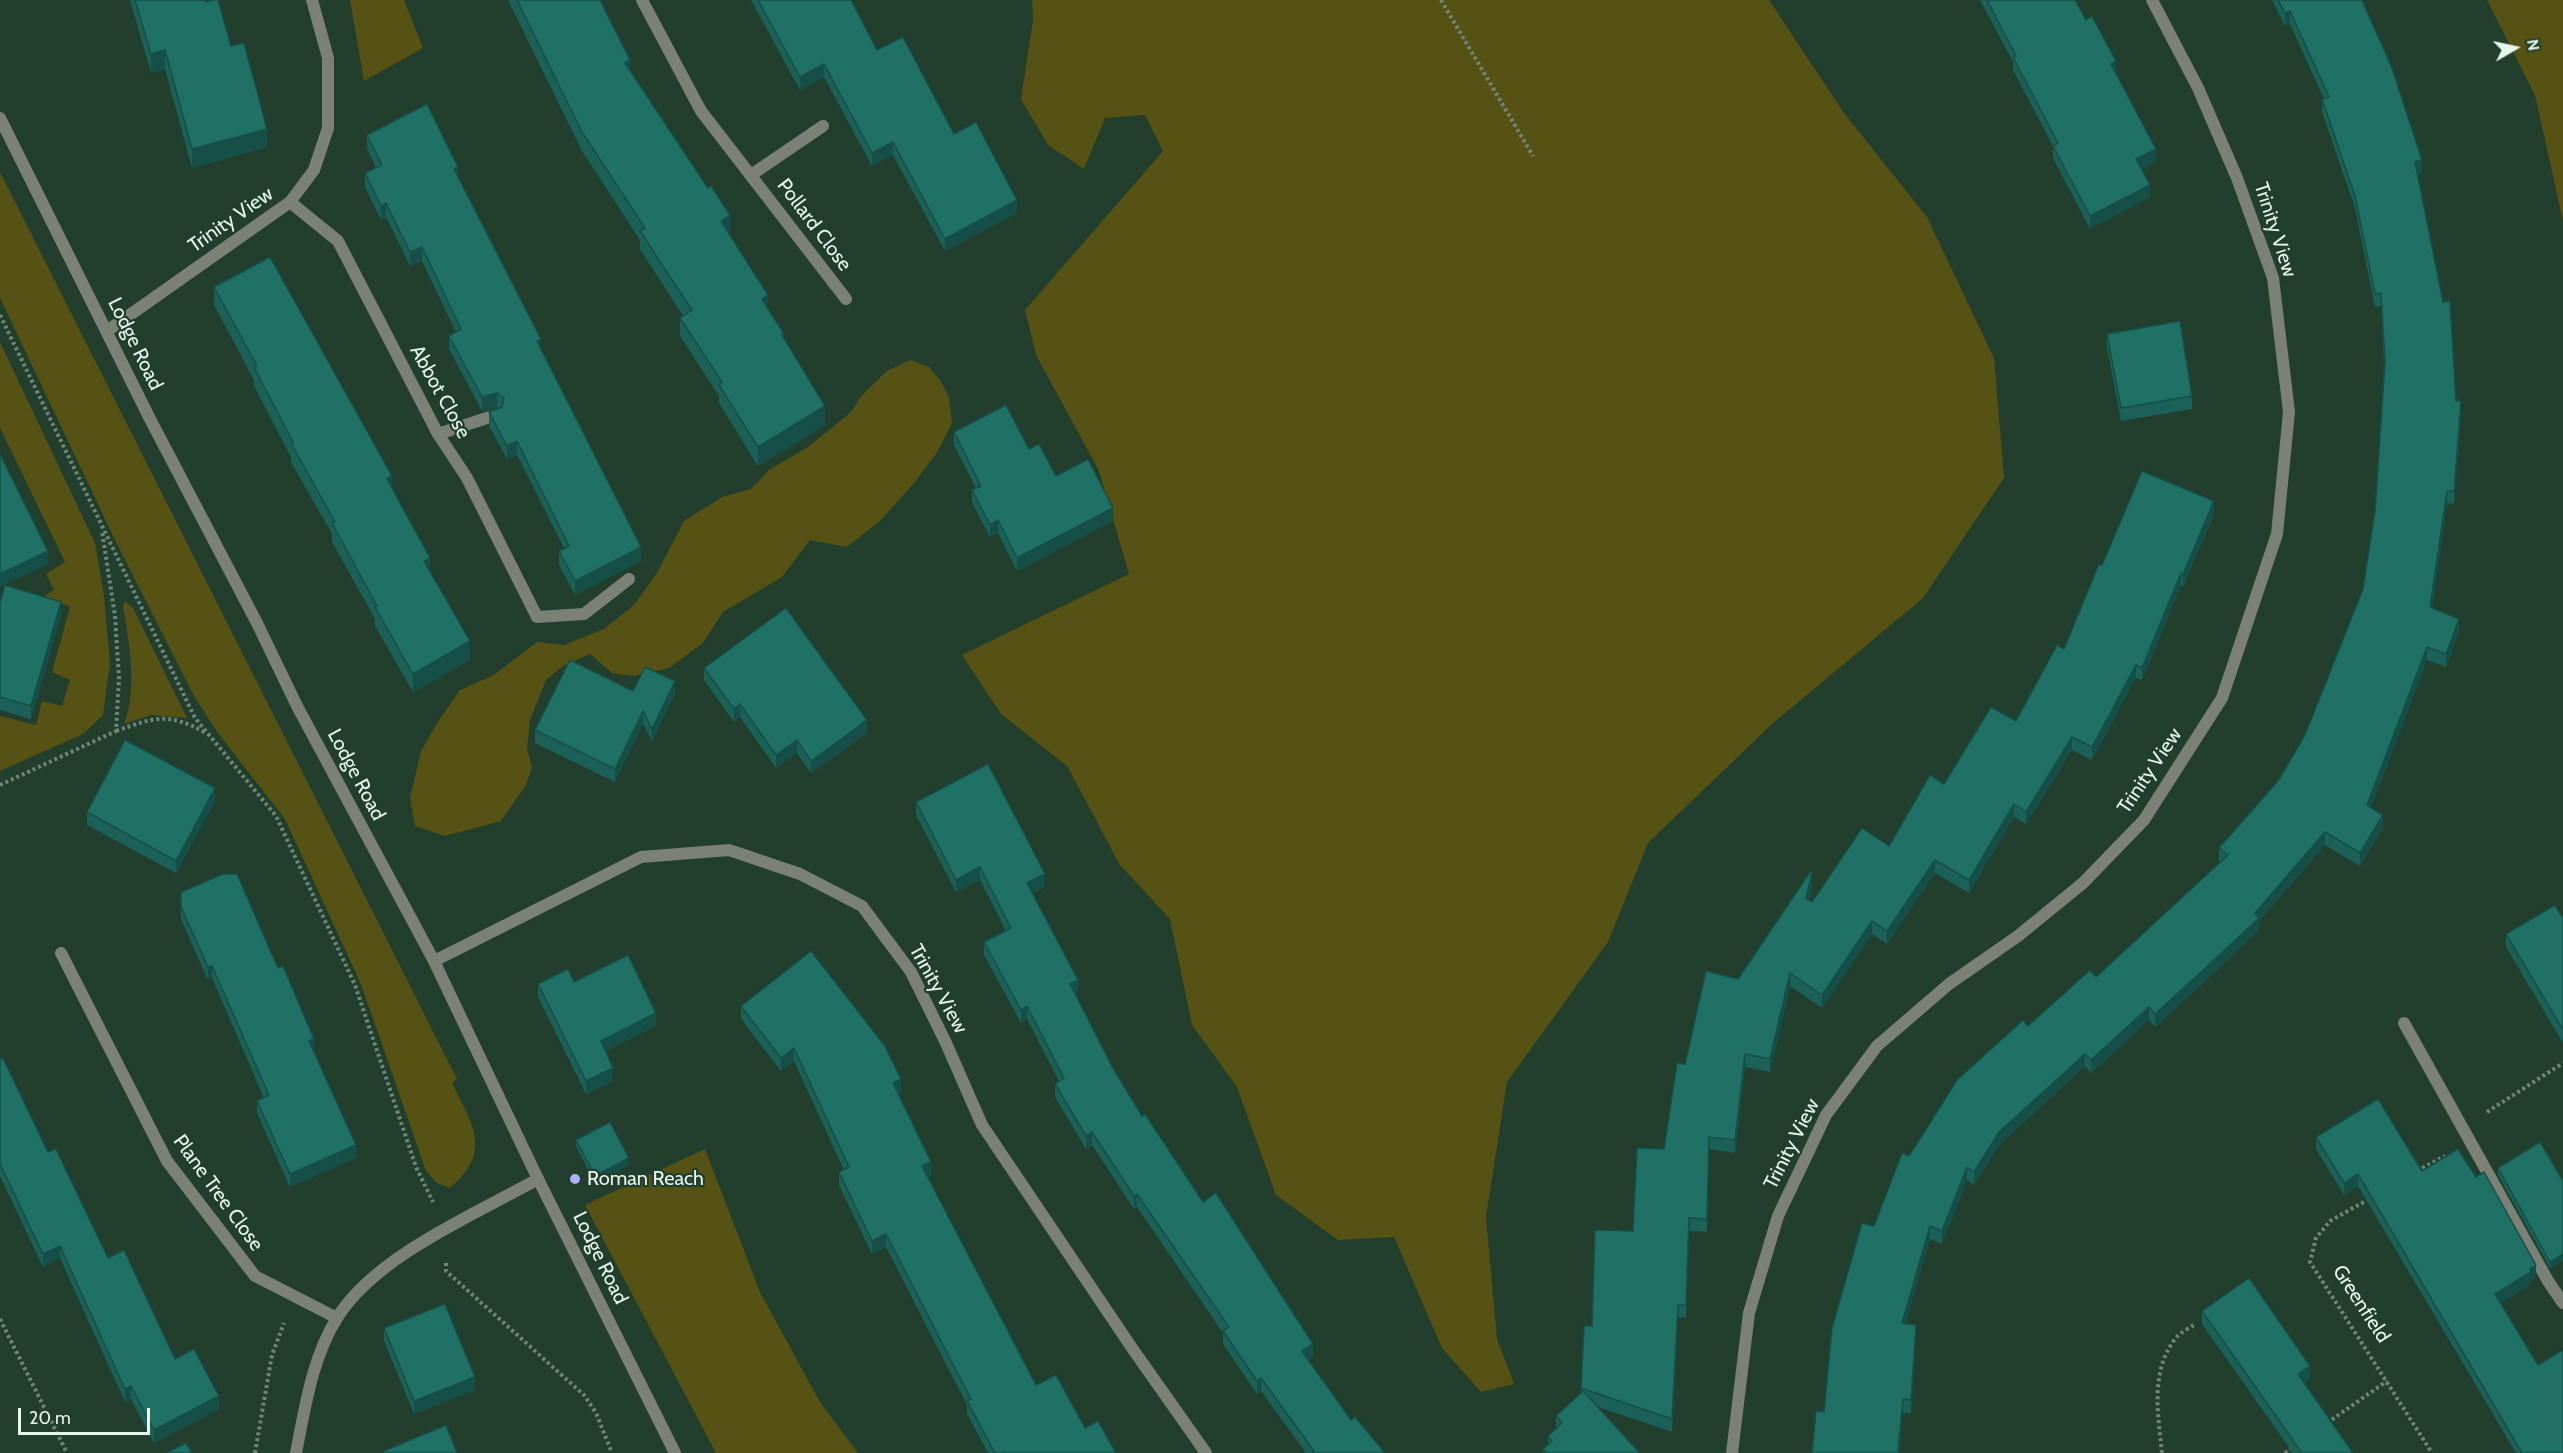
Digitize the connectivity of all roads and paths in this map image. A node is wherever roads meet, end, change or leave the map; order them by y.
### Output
1 (312, 0) edge
2 (642, 0) edge
3 (1441, 0) edge
4 (2152, 0) edge
5 (0, 118) edge
6 (824, 126) dead end
7 (1533, 156) dead end
8 (751, 175) junction
9 (290, 202) junction
10 (846, 300) dead end
11 (0, 315) edge
12 (107, 331) junction
13 (496, 415) edge
14 (438, 434) junction
15 (101, 527) junction
16 (629, 579) dead end
17 (116, 731) junction
18 (208, 734) junction
19 (0, 785) edge
20 (62, 953) dead end
21 (434, 961) junction
22 (2404, 1023) dead end
23 (2563, 1064) edge
24 (2464, 1126) junction
25 (2471, 1141) junction
26 (2411, 1175) edge
27 (538, 1179) junction
28 (2370, 1198) edge
29 (447, 1229) junction
30 (294, 1296) junction
31 (2563, 1303) edge
32 (337, 1318) junction
33 (0, 1319) edge
34 (2194, 1324) dead end
35 (2387, 1381) junction
36 (2319, 1428) edge
37 (2302, 1441) edge
38 (67, 1453) edge
39 (255, 1453) edge
40 (296, 1453) edge
41 (612, 1453) edge
42 (675, 1453) edge
43 (1206, 1453) edge
44 (1732, 1453) edge
45 (2162, 1453) edge
46 (2285, 1453) edge
47 (2432, 1453) edge

1 - 9 street, Trinity View
2 - 8 street, Pollard Close
3 - 7 path
4 - 44 street, Trinity View
5 - 12 street, Lodge Road
6 - 8 street, Pollard Close
8 - 10 street, Pollard Close
9 - 12 street, Trinity View
9 - 14 street, Abbot Close
11 - 15 path
12 - 21 street, Lodge Road
13 - 14 street
14 - 16 street, Abbot Close
15 - 17 path
15 - 18 path
17 - 18 path
17 - 19 path
18 - 29 path
20 - 30 street, Plane Tree Close
21 - 27 street, Lodge Road
21 - 43 street, Trinity View
22 - 24 street
23 - 24 path
24 - 25 street
25 - 26 path
25 - 31 street
27 - 29 street
27 - 42 street, Lodge Road
28 - 35 path, Greenfield
29 - 32 street
29 - 41 path
30 - 32 street, Plane Tree Close
30 - 39 path
32 - 40 street
33 - 38 path
34 - 45 path
35 - 36 path
35 - 47 path, Greenfield
37 - 46 path

